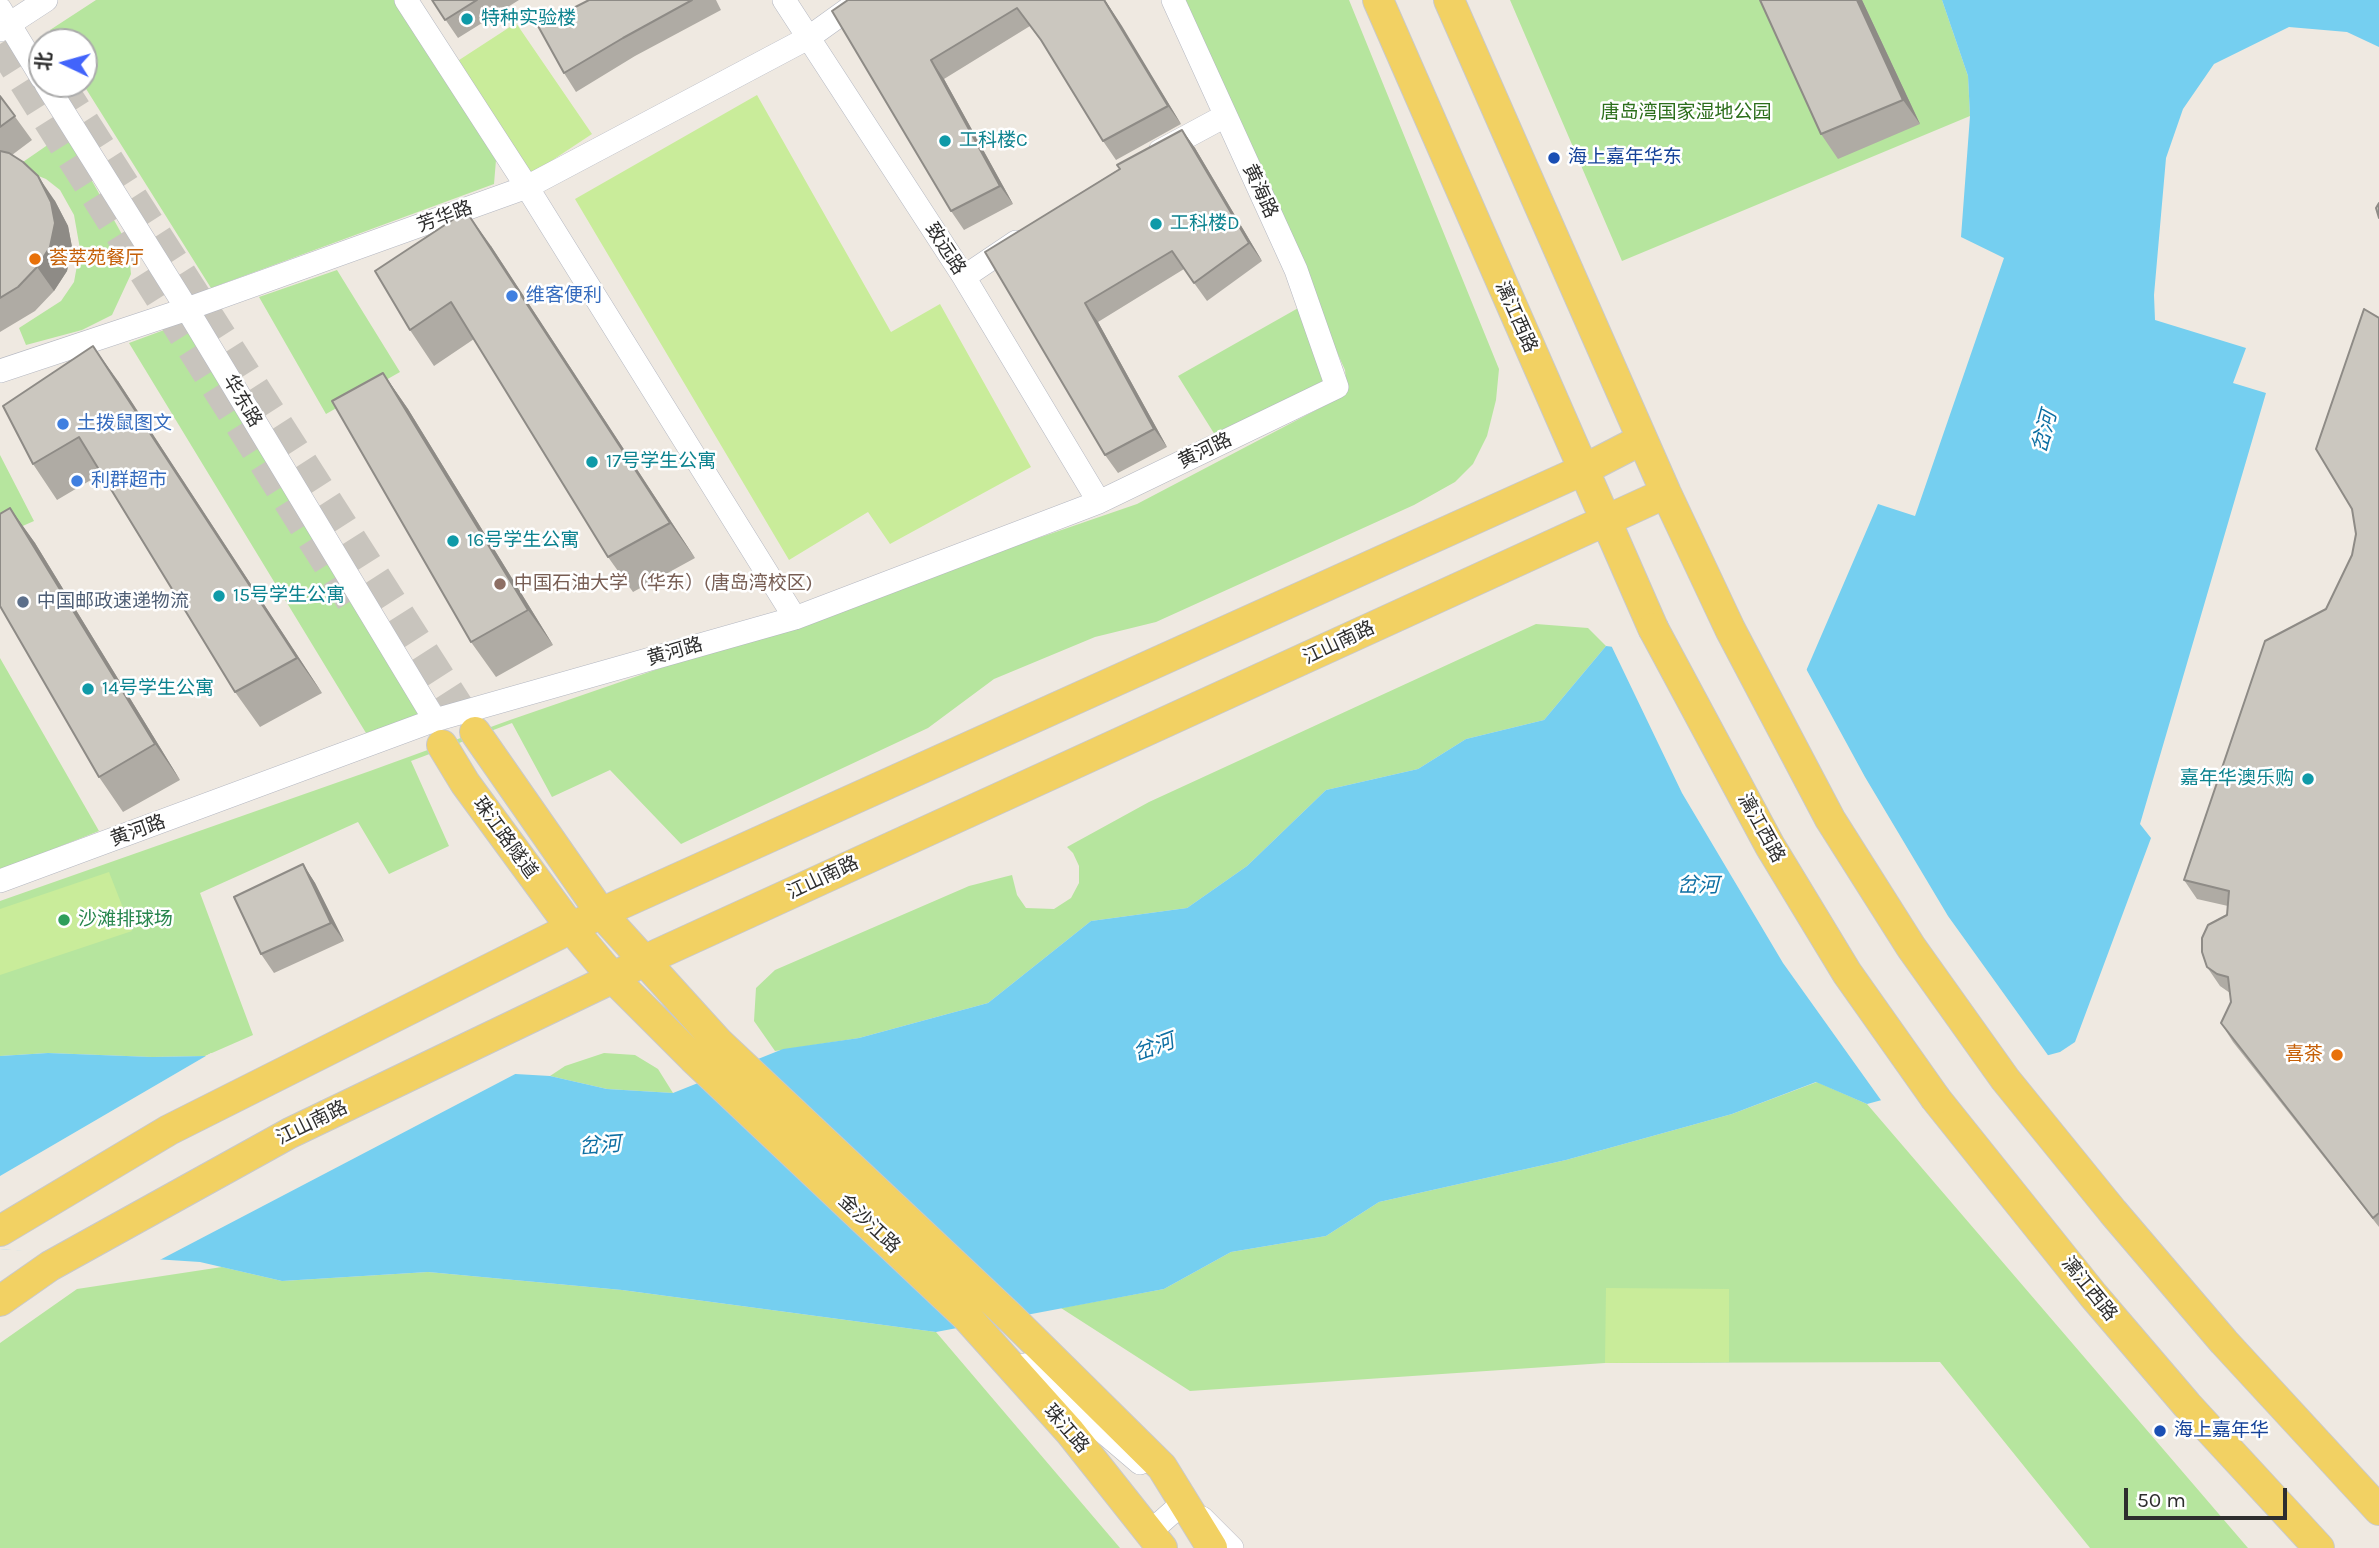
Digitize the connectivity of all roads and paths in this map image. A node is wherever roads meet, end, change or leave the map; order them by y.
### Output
1 (46, 0) edge
2 (407, 0) edge
3 (785, 0) edge
4 (862, 0) edge
5 (1173, 0) edge
6 (1378, 0) edge
7 (1449, 0) edge
8 (3, 21) edge
9 (808, 38) junction
10 (28, 58) edge
11 (55, 98) edge
12 (1225, 116) junction
13 (1140, 163) edge
14 (527, 187) junction
15 (1039, 226) edge
16 (964, 277) junction
17 (187, 309) junction
18 (0, 371) edge
19 (1336, 387) joint
20 (1641, 440) junction
21 (1583, 470) junction
22 (1666, 494) junction
23 (1099, 502) junction
24 (1605, 522) junction
25 (795, 618) junction
26 (475, 732) tunnel mouth
27 (438, 733) junction
28 (0, 881) edge
29 (601, 913) junction
30 (572, 929) junction
31 (645, 960) junction
32 (613, 978) junction
33 (0, 1231) edge
34 (0, 1301) edge
35 (965, 1314) junction
36 (1185, 1501) junction
37 (2379, 1510) edge
38 (1156, 1540) edge
39 (1212, 1548) edge
40 (1232, 1548) edge
41 (2319, 1548) edge

1 - 8 street
2 - 14 street
3 - 9 street, 致远路
4 - 9 street, 芳华路
5 - 12 street, 黄海路
6 - 21 main road, 漓江西路
7 - 20 main road
8 - 10 street
9 - 14 street, 芳华路
9 - 16 street, 致远路
11 - 17 street, 华东路
12 - 13 street
12 - 19 street, 黄海路
14 - 17 street, 芳华路
14 - 25 street
15 - 16 street
16 - 23 street, 致远路
17 - 18 street, 芳华路
17 - 27 street, 华东路
19 - 23 street, 黄河路
20 - 21 main road
20 - 22 main road
21 - 24 main road, 漓江西路
21 - 29 main road
22 - 24 main road, 江山南路
22 - 37 main road
23 - 25 street, 黄河路
24 - 31 main road, 江山南路
24 - 41 main road, 漓江西路, bridge
25 - 27 street, 黄河路
26 - 29 main road, 珠江路隧道
27 - 28 street, 黄河路
27 - 30 main road, 珠江路隧道
29 - 30 main road
29 - 31 main road, 金沙江路
30 - 32 main road, 金沙江路
30 - 33 main road
31 - 32 main road, 江山南路
31 - 36 main road, 金沙江路
32 - 34 main road, 江山南路
32 - 35 main road, 金沙江路
35 - 36 street, 金沙江路
35 - 38 main road, 珠江路
36 - 38 street
36 - 39 main road
36 - 40 street, 金沙江路

